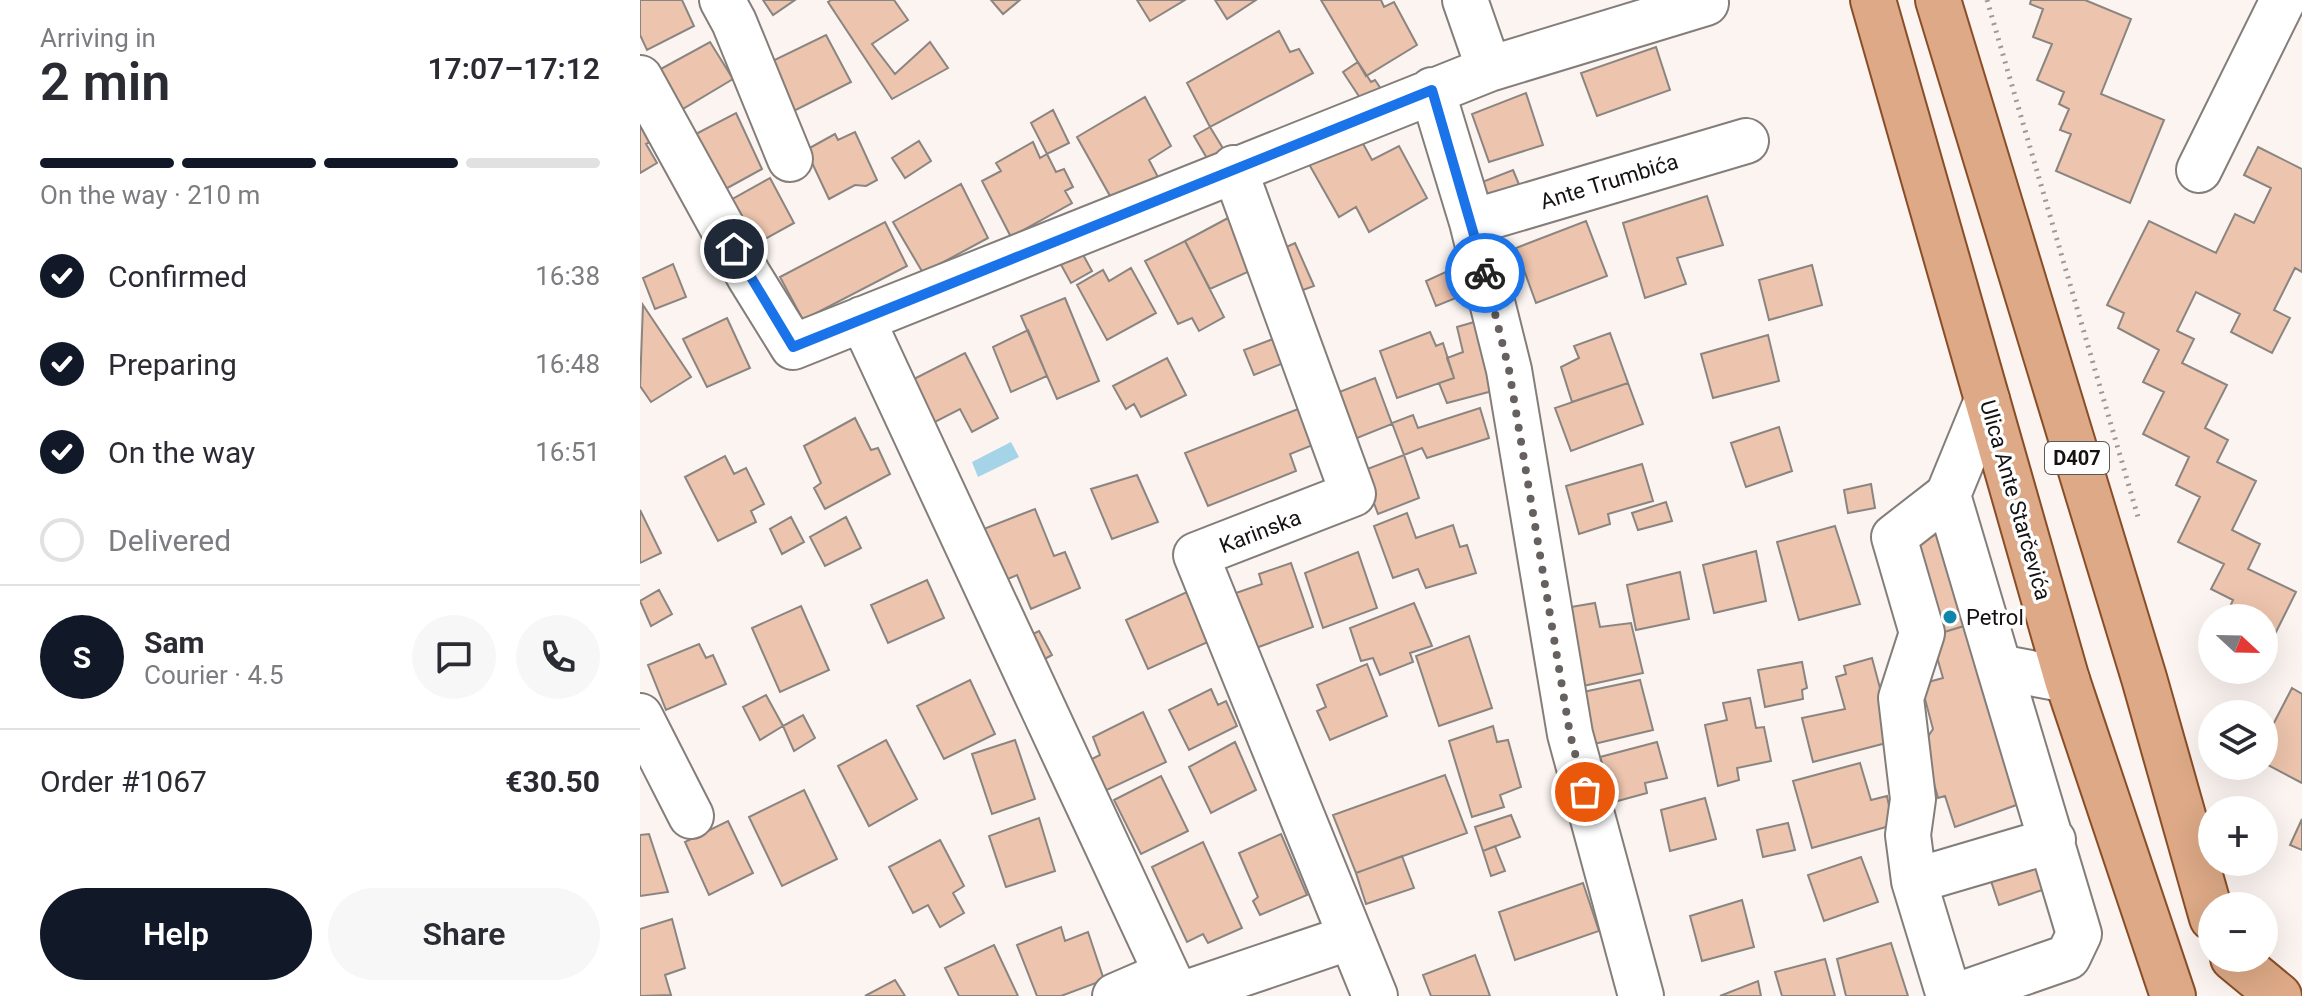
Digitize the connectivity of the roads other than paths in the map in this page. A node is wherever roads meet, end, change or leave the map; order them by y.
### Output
1 (722, 0) edge
2 (1465, 0) edge
3 (1873, 0) edge
4 (1938, 0) edge
5 (2283, 0) edge
6 (1706, 3) dead end
7 (1489, 69) junction
8 (640, 78) edge
9 (1432, 90) junction
10 (1746, 141) dead end
11 (790, 159) dead end
12 (1234, 168) junction
13 (2199, 170) dead end
14 (1472, 222) junction
15 (862, 319) junction
16 (1987, 400) junction
17 (1948, 495) junction
18 (1999, 667) junction
19 (2067, 680) junction
20 (640, 716) edge
21 (691, 816) dead end
22 (2053, 840) junction
23 (1914, 881) junction
24 (2205, 892) edge
25 (1351, 937) junction
26 (2228, 972) edge
27 (2250, 972) edge
28 (1166, 974) junction
29 (2161, 984) edge
30 (1115, 996) edge
31 (1375, 996) edge
32 (1641, 996) edge
33 (1949, 996) edge
34 (1956, 996) edge
35 (2235, 996) edge
36 (2279, 996) edge

1 - 11 street
2 - 7 street
3 - 16 main road, Ulica Ante Starčevića
4 - 24 main road, D407
5 - 13 street
6 - 7 street
7 - 9 street
8 - 15 street
9 - 12 street
9 - 14 street
10 - 14 street, Ante Trumbića
12 - 15 street
12 - 25 street, Karinska
14 - 32 street
15 - 28 street
16 - 17 street
16 - 19 main road, Ulica Ante Starčevića
17 - 18 street
17 - 23 street
18 - 19 street
18 - 22 street
19 - 29 main road, Ulica Ante Starčevića
20 - 21 street
22 - 23 street
22 - 34 street
23 - 33 street
25 - 28 street
25 - 31 street, Karinska
26 - 35 main road
27 - 36 main road
28 - 30 street

